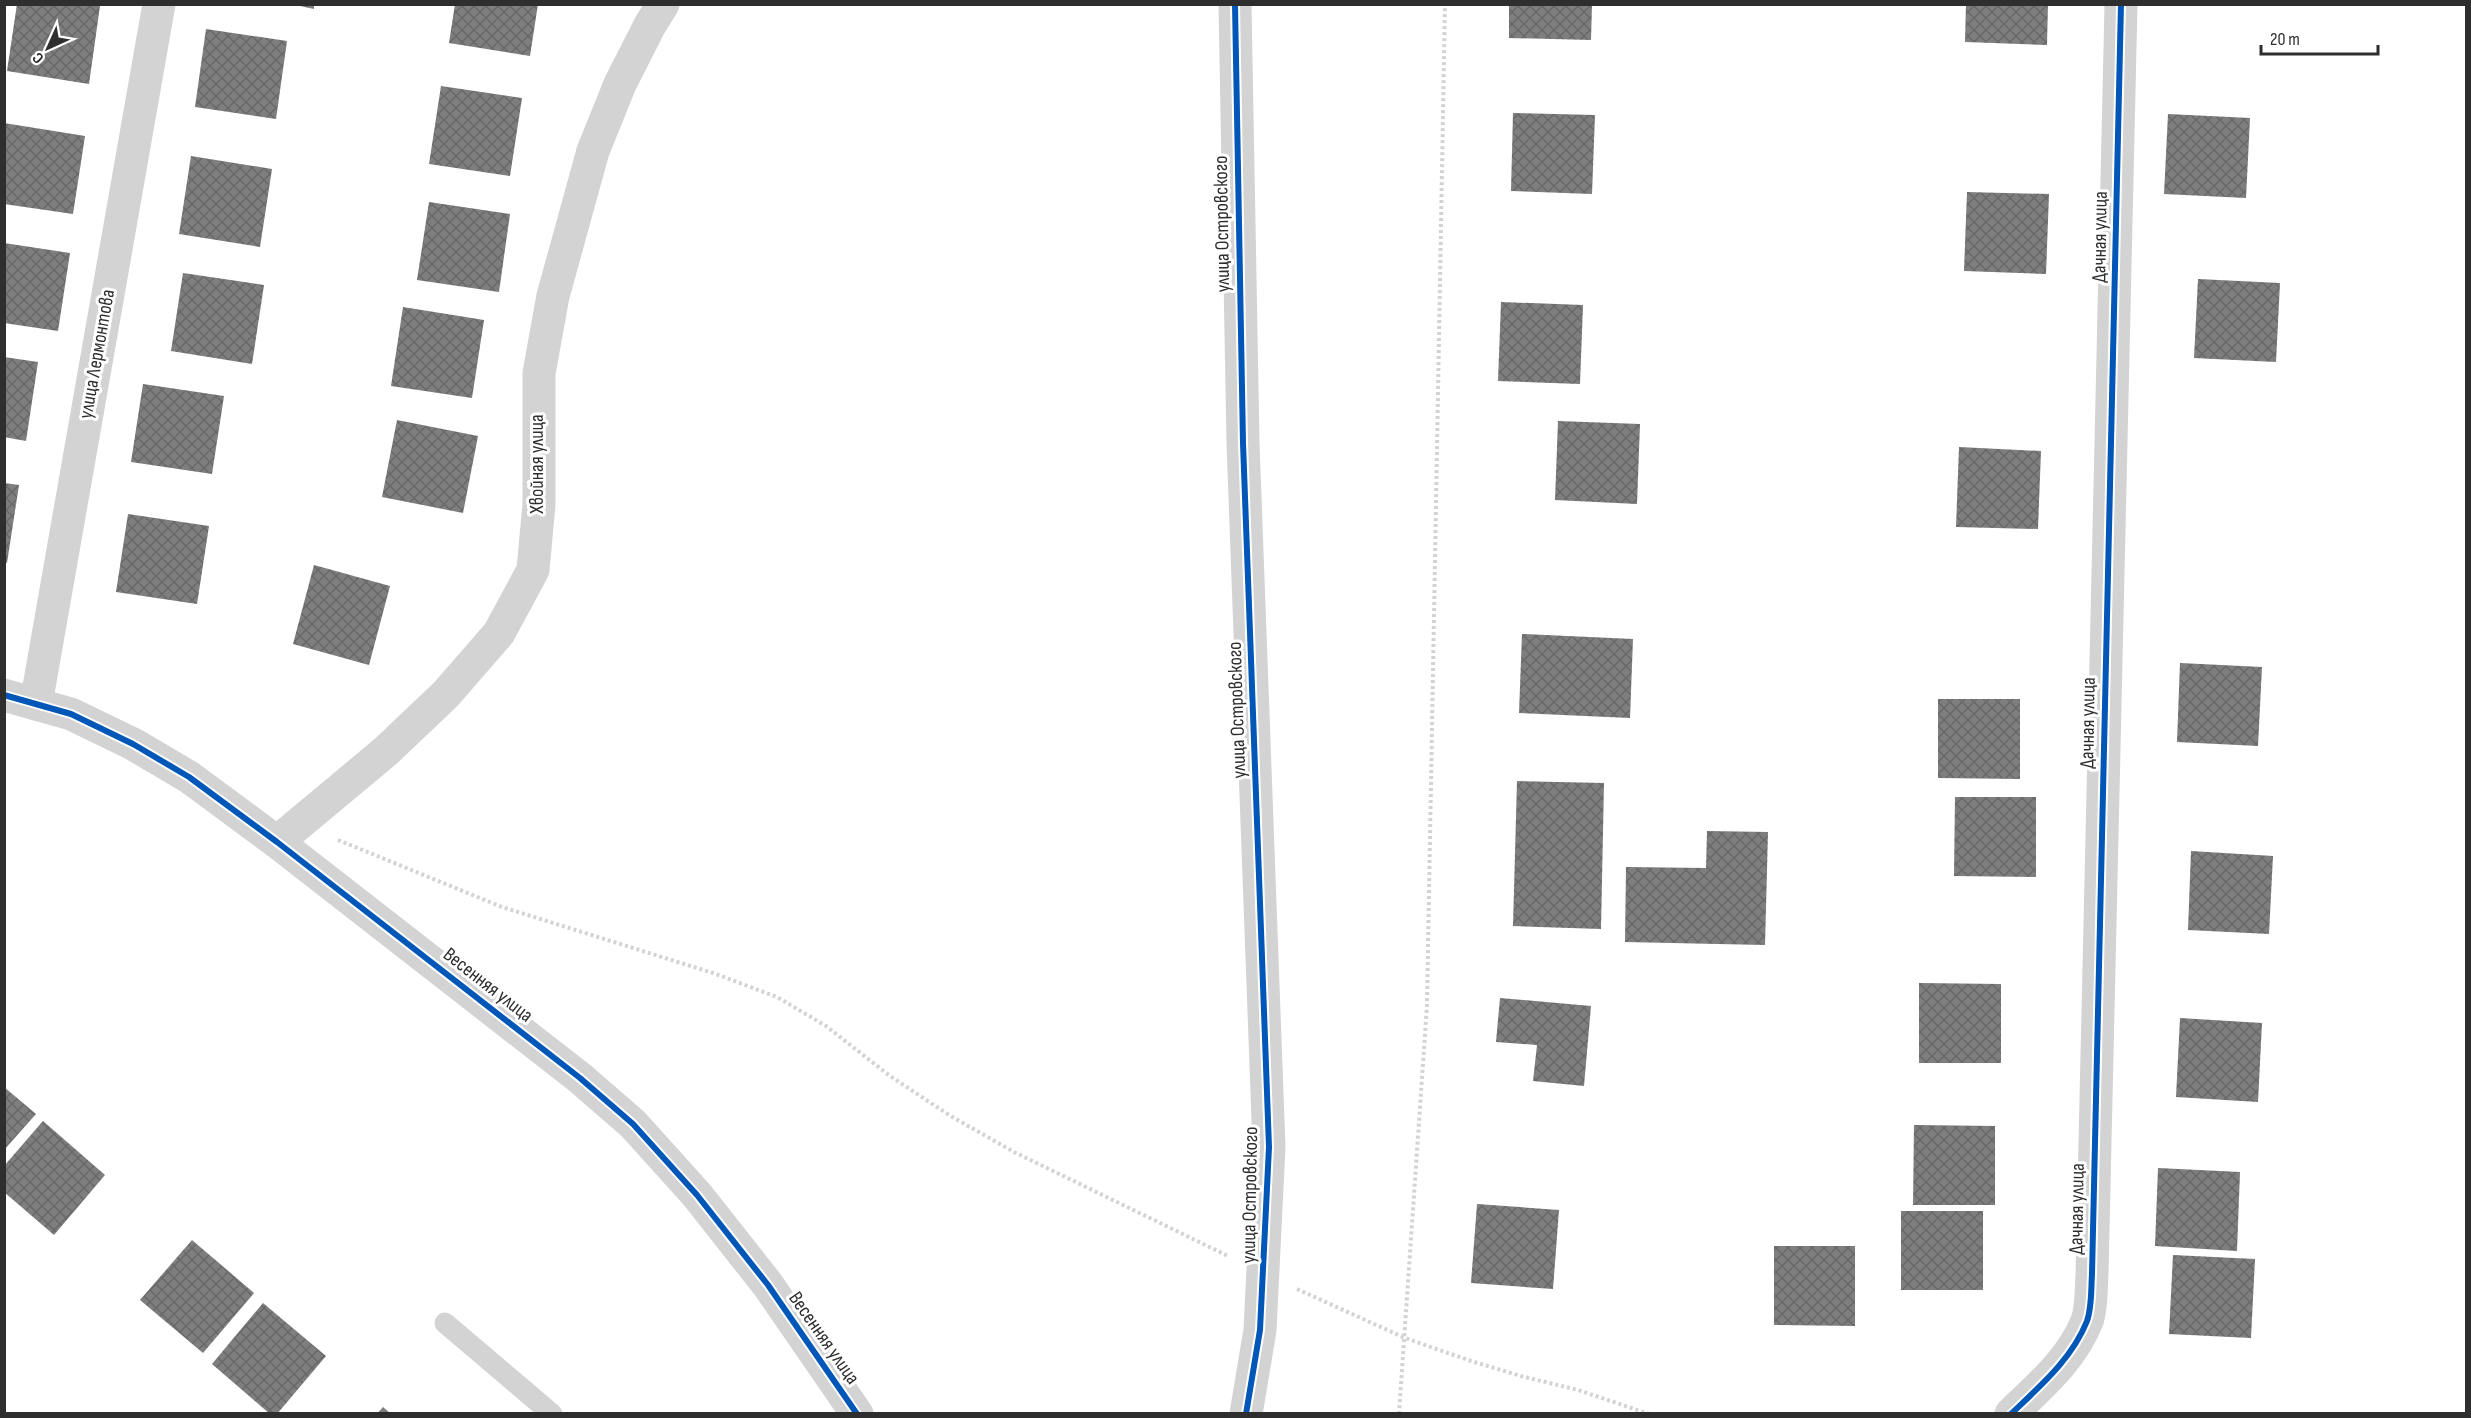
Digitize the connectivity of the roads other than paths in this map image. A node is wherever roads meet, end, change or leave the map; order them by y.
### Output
1 (159, 4) edge
2 (663, 4) edge
3 (1234, 4) edge
4 (2121, 4) edge
5 (4, 695) edge
6 (36, 704) junction
7 (288, 833) junction
8 (445, 1323) dead end
9 (552, 1413) edge
10 (857, 1413) edge
11 (1246, 1413) edge
12 (2011, 1413) edge

1 - 6 street, улица Лермонтова
2 - 7 street, Хвойная улица
3 - 11 street, улица Островского
4 - 12 street, Дачная улица
5 - 6 street, Весенняя улица
6 - 7 street, Весенняя улица
7 - 10 street, Весенняя улица
8 - 9 lane

